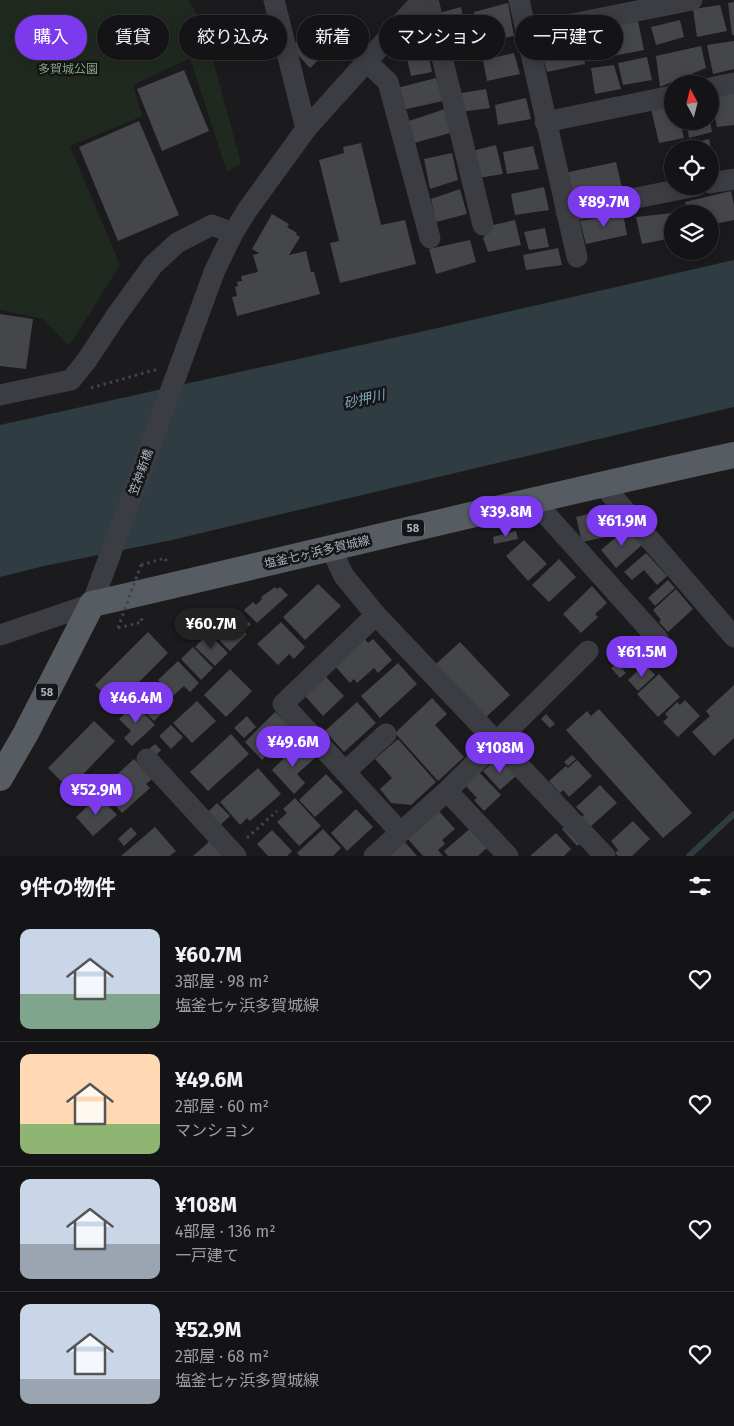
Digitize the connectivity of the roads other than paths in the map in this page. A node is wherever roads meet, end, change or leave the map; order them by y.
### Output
1 (274, 0) edge
2 (422, 0) edge
3 (428, 0) edge
4 (519, 0) edge
5 (692, 0) edge
6 (402, 9) edge
7 (523, 15) edge
8 (617, 15) edge
9 (533, 60) edge
10 (366, 61) junction
11 (734, 83) edge
12 (719, 86) edge
13 (664, 98) edge
14 (546, 122) junction
15 (306, 129) junction
16 (734, 179) edge
17 (719, 182) edge
18 (664, 192) edge
19 (566, 212) junction
20 (484, 225) dead end
21 (233, 233) junction
22 (430, 238) dead end
23 (577, 257) dead end
24 (0, 395) edge
25 (734, 455) edge
26 (602, 484) junction
27 (533, 500) junction
28 (331, 549) junction
29 (92, 604) junction
30 (376, 615) junction
31 (0, 634) edge
32 (734, 637) edge
33 (658, 639) dead end
34 (588, 651) dead end
35 (386, 734) dead end
36 (496, 742) junction
37 (147, 758) dead end
38 (345, 772) junction
39 (0, 778) edge
40 (447, 791) junction
41 (400, 832) junction
42 (234, 854) edge
43 (374, 856) edge
44 (508, 856) edge
45 (605, 856) edge

1 - 15 street
2 - 6 street, 笠神新橋
3 - 20 street
4 - 7 street
5 - 8 street
6 - 10 street, 笠神新橋
9 - 14 street
10 - 15 street, 笠神新橋
10 - 22 street
11 - 12 street
13 - 14 street
14 - 19 street
15 - 21 street, 笠神新橋
16 - 17 street
18 - 19 street
19 - 23 street
21 - 24 street
21 - 29 street, 笠神新橋
25 - 26 main road, 塩釜七ヶ浜多賀城線 / 58
26 - 27 main road, 塩釜七ヶ浜多賀城線 / 58
26 - 32 street
27 - 28 main road, 塩釜七ヶ浜多賀城線 / 58
27 - 33 street
28 - 29 main road, 塩釜七ヶ浜多賀城線 / 58
28 - 30 street
29 - 31 street
29 - 39 main road, 58
30 - 36 street
30 - 38 street
34 - 36 street
35 - 38 street
36 - 40 street
36 - 45 street
37 - 42 street
38 - 41 street
40 - 41 street
40 - 44 street
41 - 43 street

